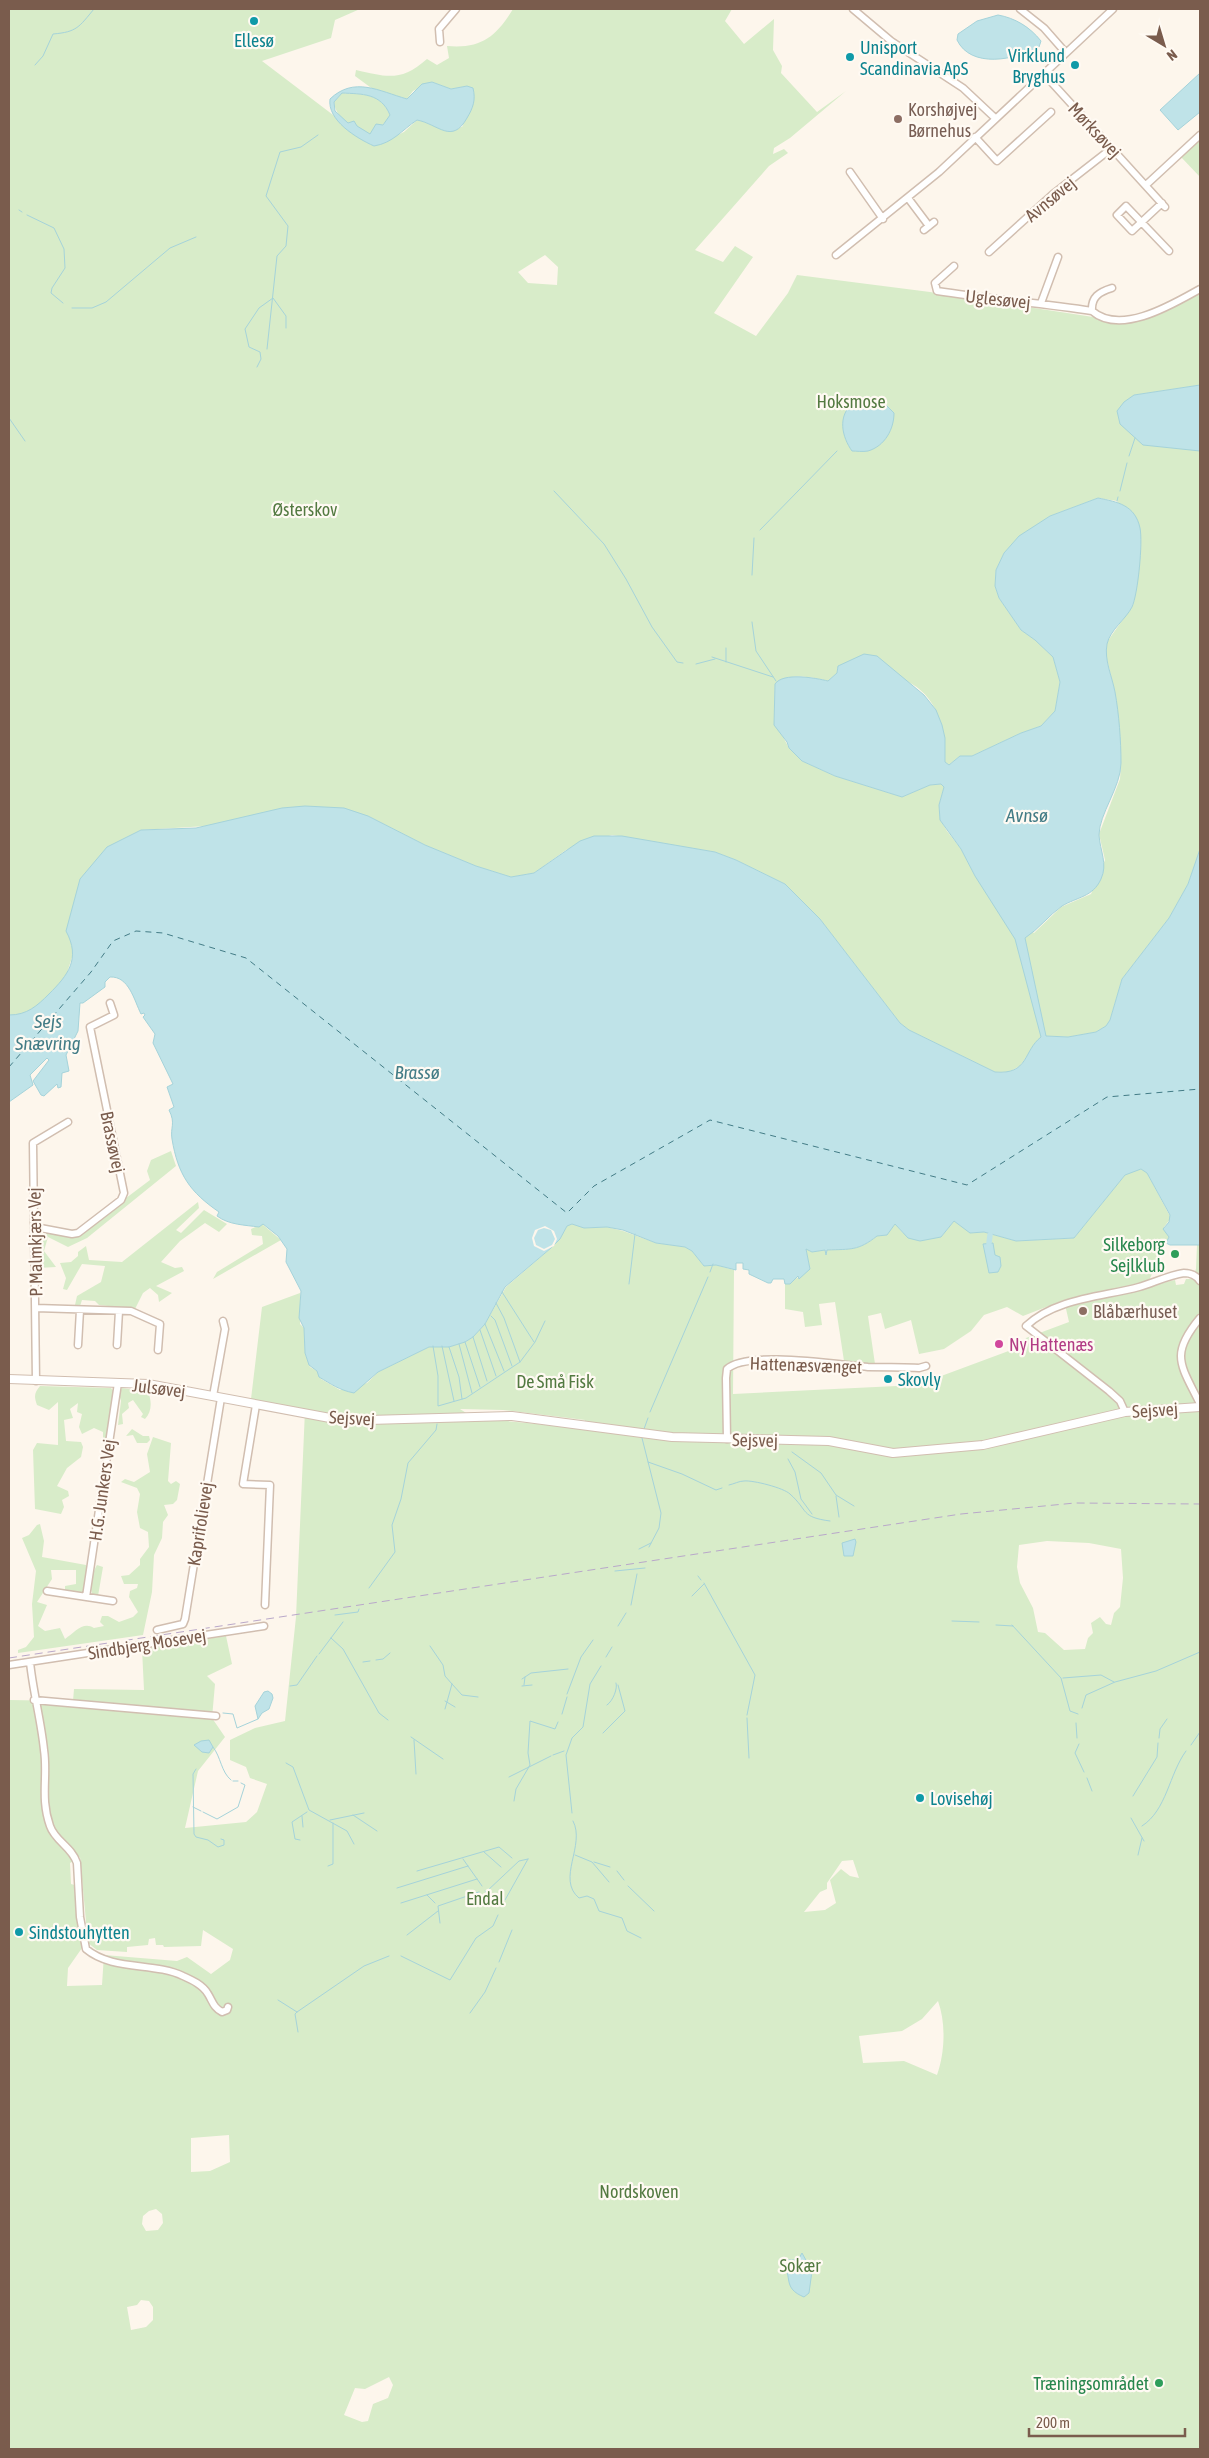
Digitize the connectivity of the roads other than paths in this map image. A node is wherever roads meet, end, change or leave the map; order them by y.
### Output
1 (456, 9) edge
2 (852, 9) edge
3 (1020, 9) edge
4 (1113, 9) edge
5 (440, 42) dead end
6 (1066, 53) junction
7 (1044, 74) junction
8 (1051, 112) dead end
9 (994, 118) junction
10 (1200, 135) edge
11 (975, 137) junction
12 (1112, 148) junction
13 (850, 172) dead end
14 (1146, 185) junction
15 (908, 198) junction
16 (883, 219) junction
17 (929, 226) dead end
18 (1169, 251) dead end
19 (989, 252) dead end
20 (836, 255) dead end
21 (1058, 257) dead end
22 (954, 266) dead end
23 (1112, 288) dead end
24 (1200, 289) edge
25 (1041, 303) junction
26 (1092, 311) junction
27 (110, 1003) dead end
28 (68, 1122) dead end
29 (35, 1227) junction
30 (1200, 1281) edge
31 (36, 1308) junction
32 (80, 1310) junction
33 (118, 1311) junction
34 (1200, 1318) edge
35 (223, 1321) dead end
36 (78, 1345) dead end
37 (117, 1345) dead end
38 (158, 1350) dead end
39 (926, 1366) dead end
40 (9, 1379) edge
41 (36, 1381) junction
42 (118, 1383) junction
43 (217, 1397) junction
44 (256, 1405) junction
45 (1200, 1406) edge
46 (1125, 1412) junction
47 (307, 1414) joint
48 (727, 1439) junction
49 (47, 1591) dead end
50 (86, 1597) junction
51 (113, 1601) dead end
52 (265, 1604) dead end
53 (264, 1626) dead end
54 (157, 1630) dead end
55 (30, 1662) junction
56 (9, 1665) edge
57 (34, 1700) junction
58 (216, 1716) dead end
59 (228, 2007) dead end

1 - 5 street
2 - 9 street
3 - 6 street
4 - 6 street
6 - 7 street
7 - 9 street
7 - 12 street, Mørksøvej
8 - 11 street
9 - 11 street
10 - 14 street
11 - 15 street
12 - 14 street, Mørksøvej
12 - 19 street, Avnsøvej
13 - 16 street
14 - 18 street, Mørksøvej
15 - 16 street
15 - 17 street
16 - 20 street
21 - 25 street
22 - 25 street, Uglesøvej
23 - 26 street
24 - 26 street, Uglesøvej
25 - 26 street, Uglesøvej
27 - 29 street, Brassøvej
28 - 29 street, P. Malmkjærs Vej
29 - 31 street, P. Malmkjærs Vej
30 - 46 street
31 - 32 street
31 - 41 street, P. Malmkjærs Vej
32 - 33 street
32 - 36 street
33 - 37 street
33 - 38 street
34 - 45 street
35 - 43 street
39 - 48 street, Hattenæsvænget
40 - 41 street, Julsøvej
41 - 42 street, Julsøvej
42 - 43 street, Julsøvej
42 - 50 street, H.G. Junkers Vej
43 - 44 street, Julsøvej
43 - 54 street, Kaprifolievej
44 - 47 street, Julsøvej
44 - 52 street
45 - 46 street, Sejsvej
46 - 48 street, Sejsvej
47 - 48 street, Sejsvej
49 - 50 street
50 - 51 street
53 - 55 street, Sindbjerg Mosevej
55 - 56 street, Sindbjerg Mosevej
55 - 57 street
57 - 58 street
57 - 59 street

